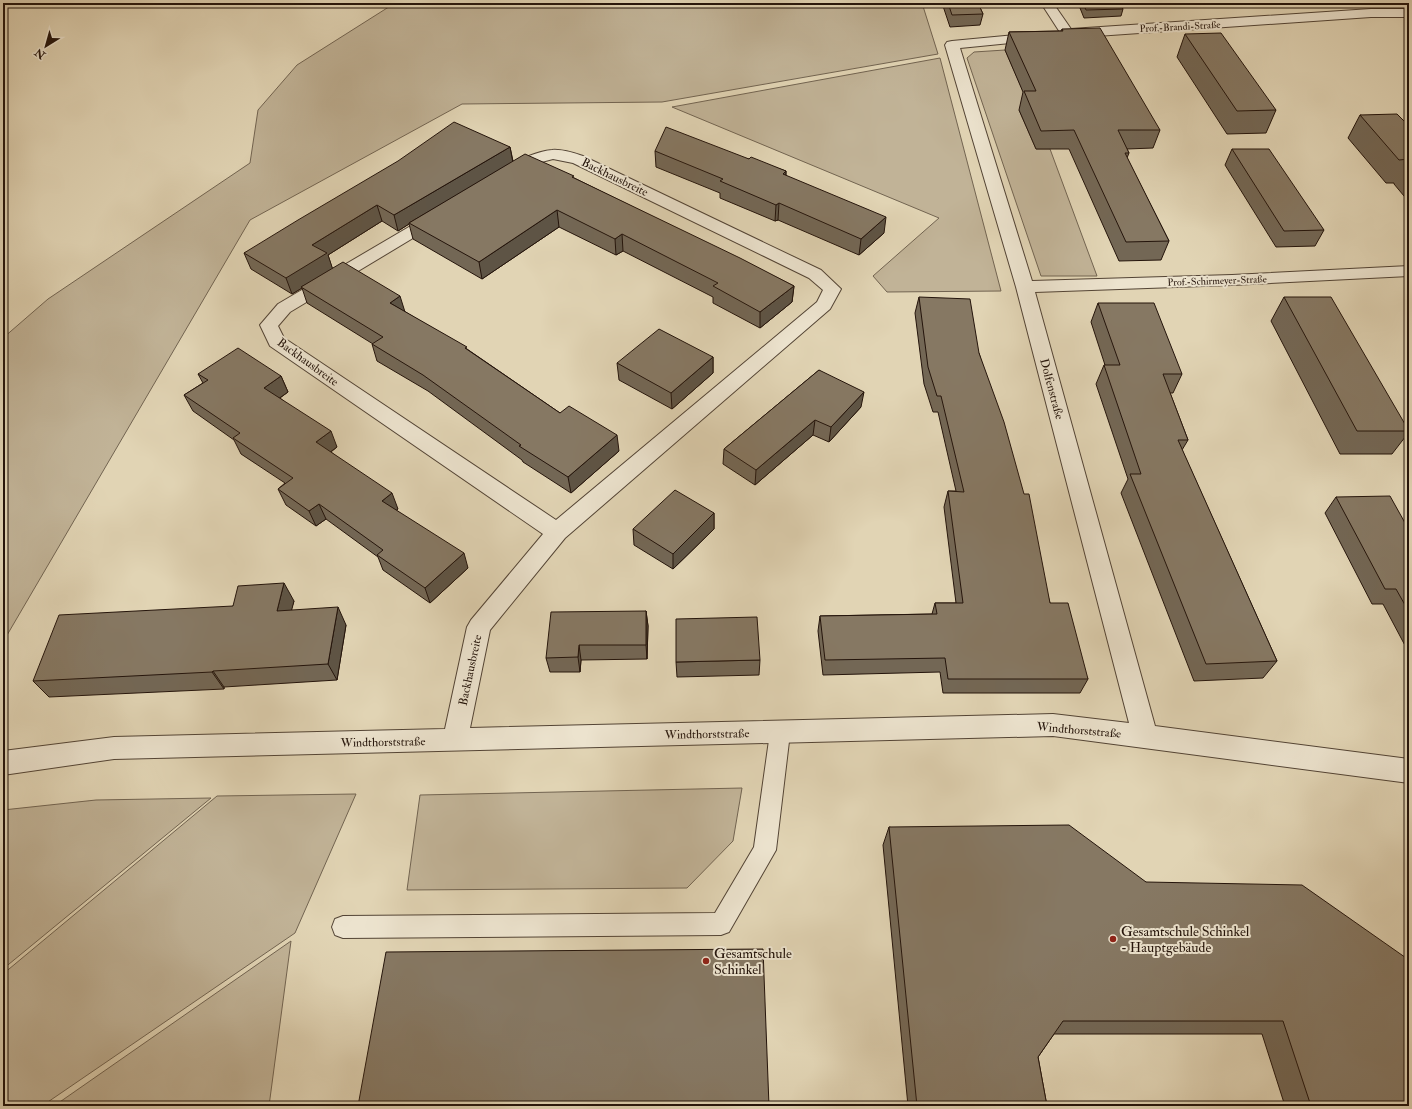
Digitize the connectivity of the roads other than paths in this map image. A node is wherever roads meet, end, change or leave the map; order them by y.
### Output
1 (1047, 3) edge
2 (1409, 13) edge
3 (1068, 34) junction
4 (952, 45) joint
5 (495, 182) edge
6 (454, 206) edge
7 (1409, 271) edge
8 (1025, 287) junction
9 (557, 532) junction
10 (780, 733) junction
11 (1145, 736) junction
12 (455, 740) junction
13 (3, 762) edge
14 (1409, 771) edge
15 (343, 927) dead end

1 - 3 street
2 - 3 street, Prof.-Brandi-Straße
3 - 4 street, Prof.-Brandi-Straße
4 - 8 street, Dolfenstraße
5 - 9 street, Backhausbreite
6 - 9 street, Backhausbreite
7 - 8 street, Prof.-Schirmeyer-Straße
8 - 11 street, Dolfenstraße
9 - 12 street, Backhausbreite
10 - 11 street, Windthorststraße
10 - 12 street, Windthorststraße
10 - 15 lane
11 - 14 street, Windthorststraße
12 - 13 street, Windthorststraße

